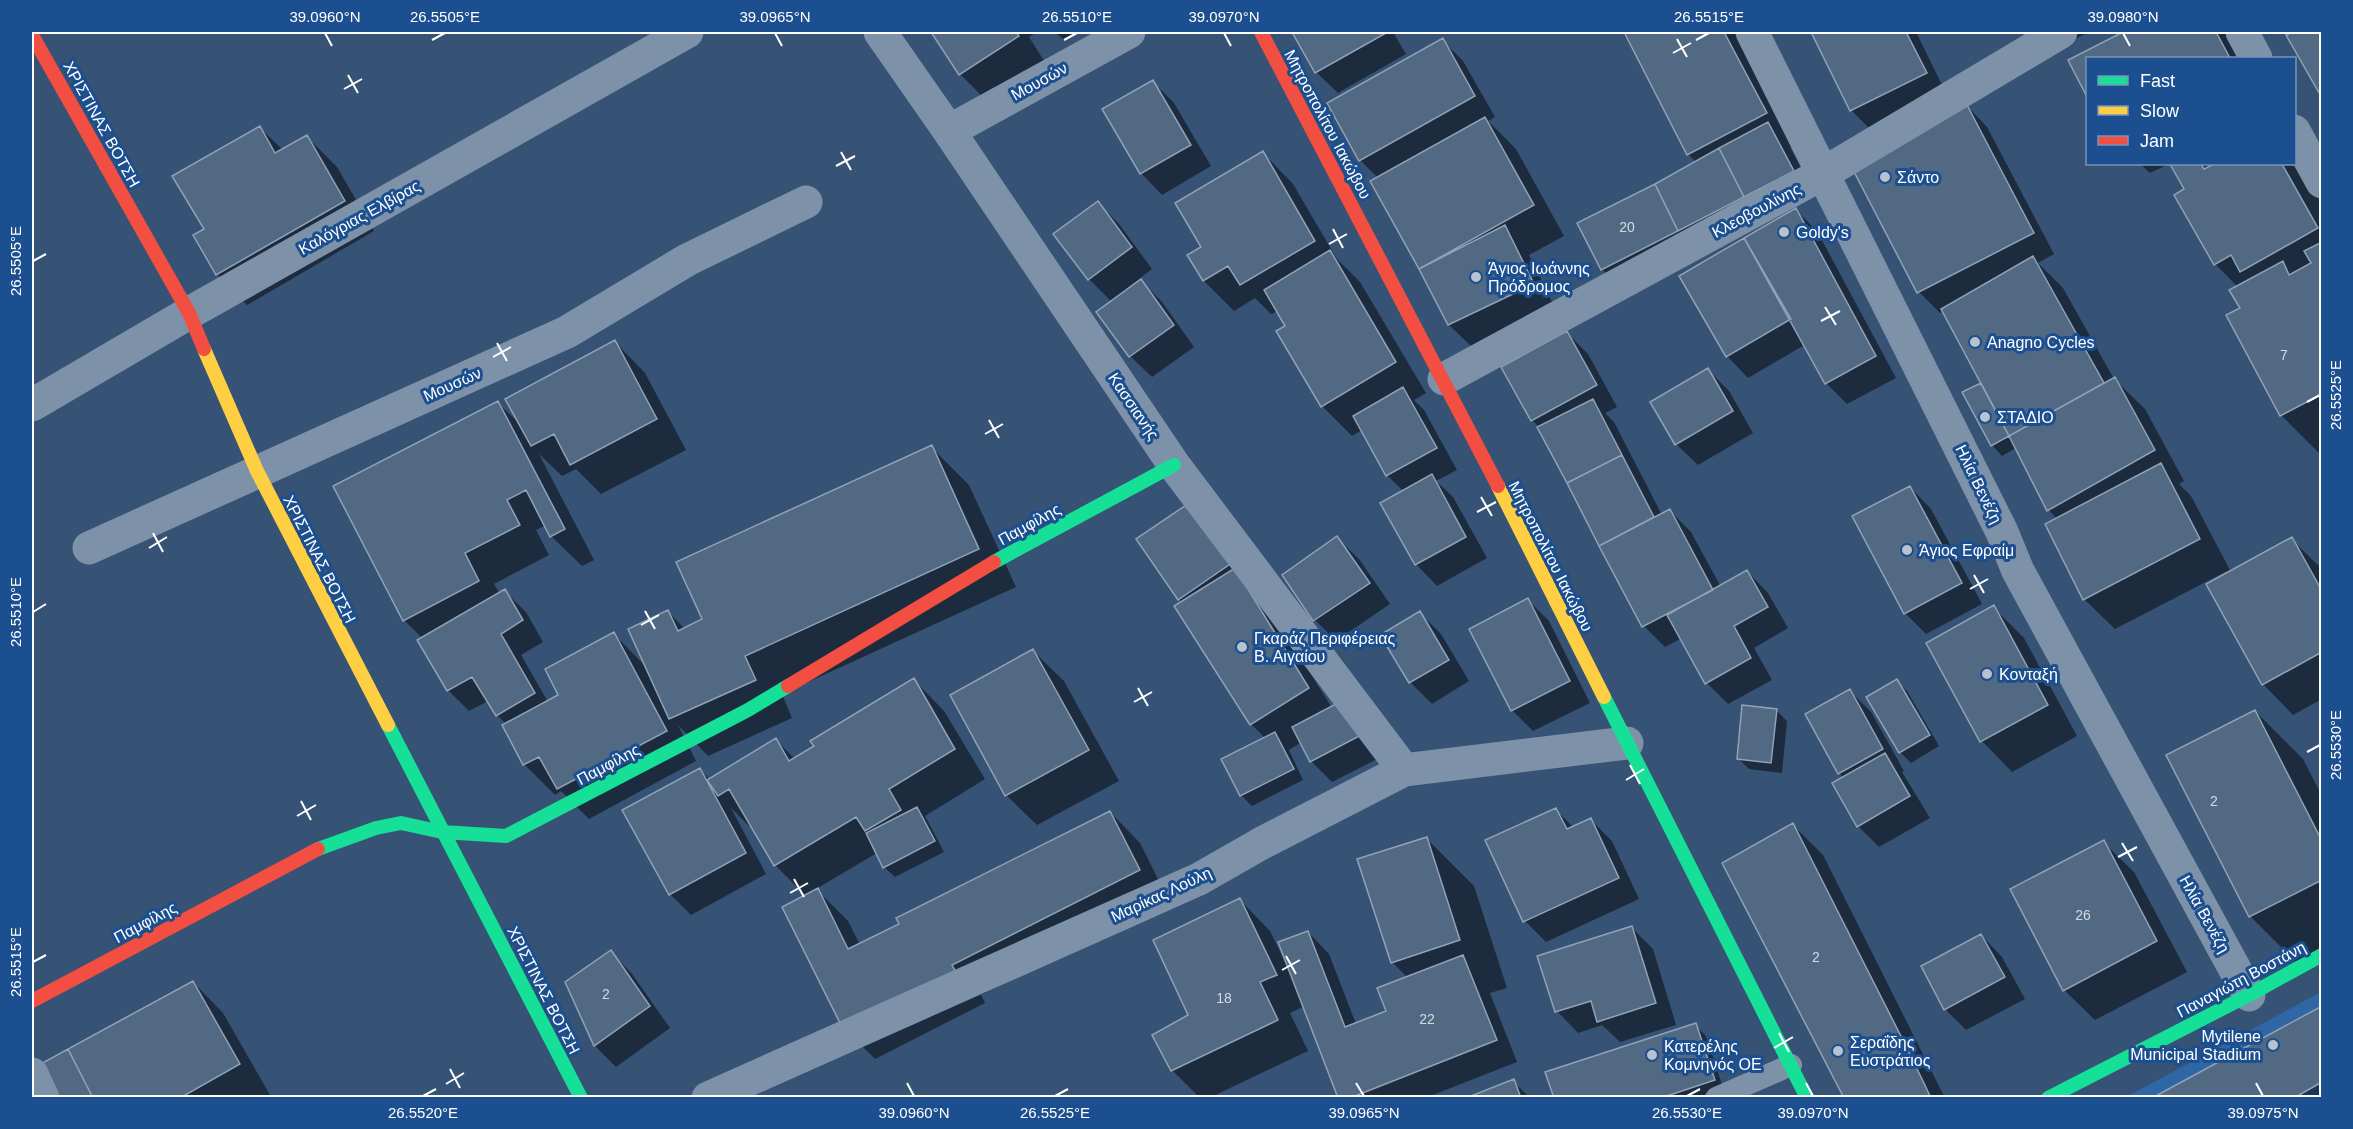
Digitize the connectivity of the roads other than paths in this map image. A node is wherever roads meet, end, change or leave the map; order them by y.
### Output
1 (687, 32) edge
2 (880, 32) edge
3 (1129, 32) edge
4 (1260, 32) edge
5 (1752, 32) edge
6 (2061, 32) edge
7 (2242, 32) edge
8 (32, 35) edge
9 (2255, 57) edge
10 (949, 130) junction
11 (2296, 133) edge
12 (1824, 173) junction
13 (2322, 182) edge
14 (806, 202) dead end
15 (189, 313) junction
16 (1444, 379) junction
17 (32, 405) edge
18 (1174, 465) junction
19 (257, 471) junction
20 (89, 548) dead end
21 (1627, 743) junction
22 (1404, 771) junction
23 (442, 832) junction
24 (2322, 955) edge
25 (2249, 995) junction
26 (32, 1001) edge
27 (1791, 1065) junction
28 (32, 1074) edge
29 (43, 1098) edge
30 (580, 1098) edge
31 (708, 1098) edge
32 (1716, 1098) edge
33 (1807, 1098) edge
34 (2048, 1098) edge

1 - 15 street, Καλόγριας Ελβίρας
2 - 10 street, Κασσιανής
3 - 10 street, Μουσών
4 - 16 street, Μητροπολίτου Ιακώβου
5 - 12 street, Ηλία Βενέζη
6 - 12 street, Κλεοβουλίνης
7 - 9 street
8 - 15 street, ΧΡΙΣΤΙΝΑΣ ΒΟΤΣΗ
10 - 18 street, Κασσιανής
11 - 13 street
12 - 16 street, Κλεοβουλίνης
12 - 25 street, Ηλία Βενέζη
14 - 19 street, Μουσών
15 - 17 street, Καλόγριας Ελβίρας
15 - 19 street, ΧΡΙΣΤΙΝΑΣ ΒΟΤΣΗ
16 - 21 street, Μητροπολίτου Ιακώβου
18 - 22 street, Κασσιανής
18 - 23 street, Παμφίλης
19 - 20 street, Μουσών
19 - 23 street, ΧΡΙΣΤΙΝΑΣ ΒΟΤΣΗ
21 - 22 street, Μαρίκας Λούλη
21 - 27 street, Μητροπολίτου Ιακώβου
22 - 31 street, Μαρίκας Λούλη
23 - 26 street, Παμφίλης
23 - 30 street, ΧΡΙΣΤΙΝΑΣ ΒΟΤΣΗ
24 - 25 street, Παναγιώτη Βοστάνη
25 - 34 street, Παναγιώτη Βοστάνη
27 - 32 lane
27 - 33 street, Μητροπολίτου Ιακώβου
28 - 29 street

